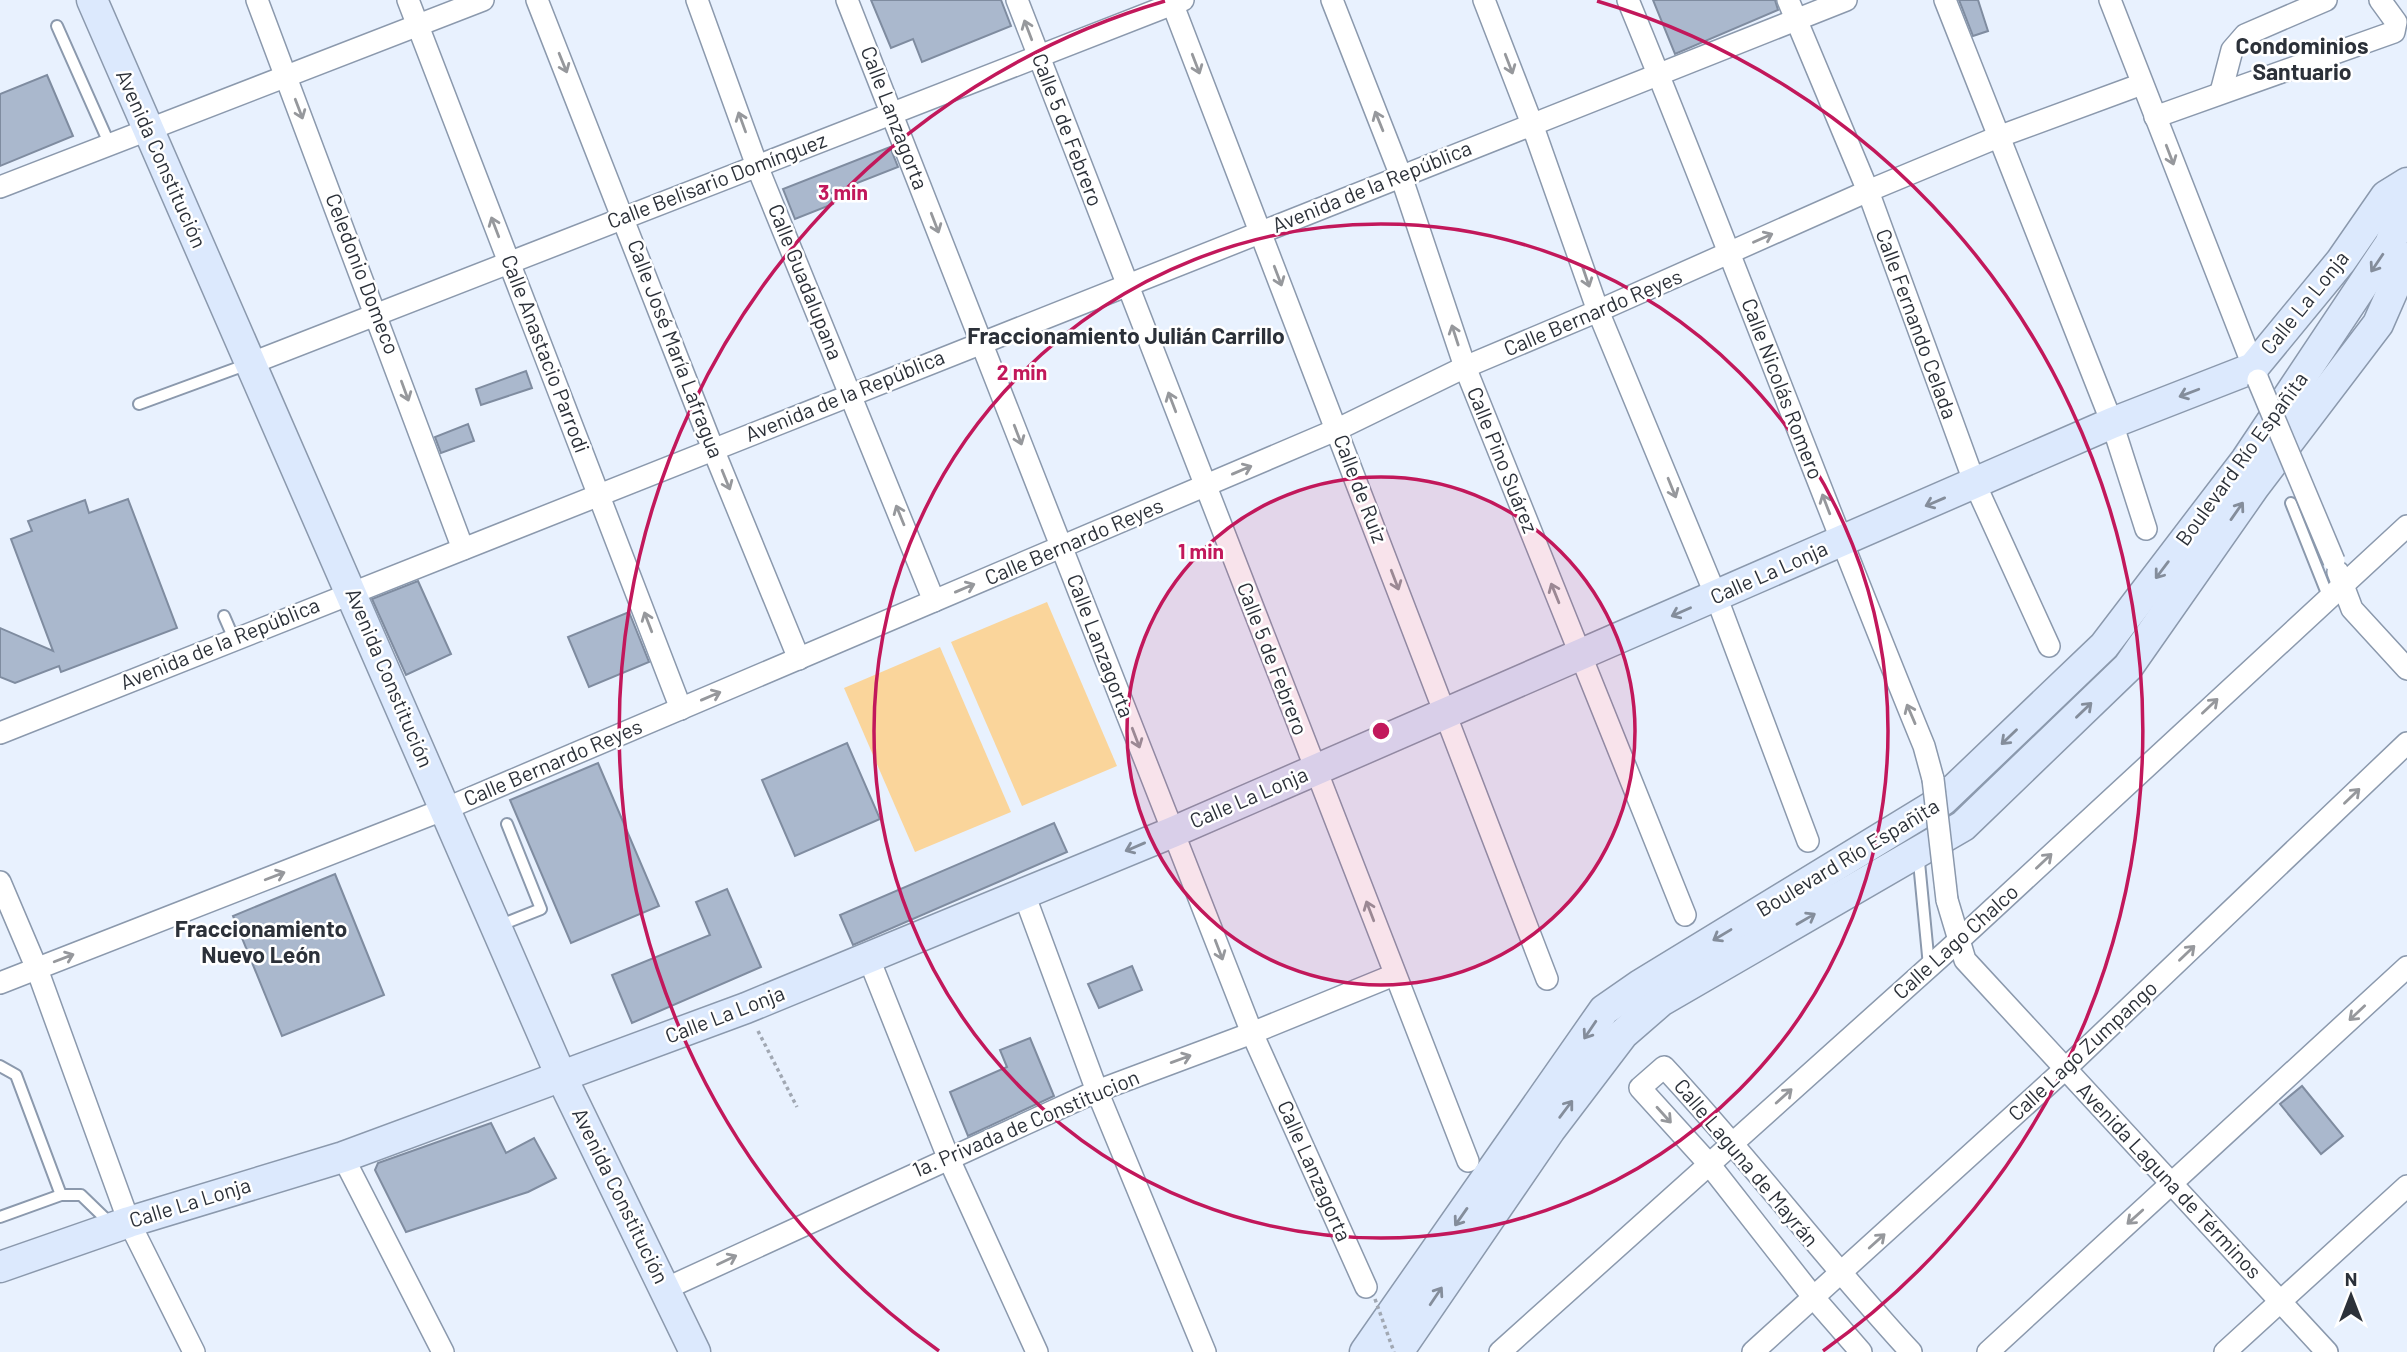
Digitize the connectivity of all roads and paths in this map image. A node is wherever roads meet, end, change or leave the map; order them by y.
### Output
1 (92, 0) edge
2 (257, 0) edge
3 (408, 0) edge
4 (483, 0) edge
5 (537, 0) edge
6 (697, 0) edge
7 (847, 0) edge
8 (1017, 0) edge
9 (1332, 0) edge
10 (1484, 0) edge
11 (1628, 0) edge
12 (1846, 0) edge
13 (1945, 0) edge
14 (2110, 0) edge
15 (2326, 0) edge
16 (2380, 0) edge
17 (1176, 1) edge
18 (1792, 10) edge
19 (57, 26) dead end
20 (417, 26) junction
21 (2402, 26) edge
22 (1038, 56) junction
23 (1659, 74) junction
24 (287, 77) junction
25 (2142, 84) junction
26 (2221, 92) junction
27 (892, 113) junction
28 (2155, 117) junction
29 (1532, 124) junction
30 (146, 129) junction
31 (1998, 137) junction
32 (109, 143) junction
33 (757, 166) junction
34 (1401, 176) junction
35 (2407, 183) edge
36 (0, 187) edge
37 (1868, 191) junction
38 (2407, 202) edge
39 (625, 217) junction
40 (1261, 231) junction
41 (1731, 253) junction
42 (2407, 258) edge
43 (509, 263) junction
44 (1127, 285) junction
45 (2407, 297) edge
46 (1598, 312) junction
47 (377, 314) junction
48 (2378, 324) junction
49 (981, 342) junction
50 (252, 363) junction
51 (1465, 366) junction
52 (2256, 374) junction
53 (850, 394) junction
54 (139, 404) dead end
55 (2112, 423) junction
56 (1338, 429) junction
57 (713, 449) junction
58 (1975, 484) junction
59 (1205, 486) junction
60 (598, 494) junction
61 (2291, 503) dead end
62 (2407, 526) edge
63 (2146, 529) dead end
64 (1840, 542) junction
65 (1062, 547) junction
66 (463, 549) junction
67 (2336, 590) junction
68 (351, 592) junction
69 (1716, 596) junction
70 (934, 601) junction
71 (225, 616) dead end
72 (234, 639) junction
73 (2049, 646) dead end
74 (1580, 656) junction
75 (799, 659) junction
76 (2407, 669) edge
77 (681, 709) junction
78 (1446, 714) junction
79 (0, 733) edge
80 (2407, 743) edge
81 (1315, 770) junction
82 (1933, 779) joint
83 (445, 809) junction
84 (507, 824) dead end
85 (1173, 832) junction
86 (1808, 841) dead end
87 (1919, 862) dead end
88 (0, 882) edge
89 (1024, 894) junction
90 (1685, 915) dead end
91 (498, 926) junction
92 (1957, 942) junction
93 (869, 959) junction
94 (1929, 966) junction
95 (2407, 967) edge
96 (37, 969) junction
97 (1394, 975) junction
98 (1547, 979) dead end
99 (0, 984) edge
100 (746, 1009) junction
101 (1252, 1033) junction
102 (0, 1066) edge
103 (2065, 1069) junction
104 (561, 1076) junction
105 (1097, 1091) junction
106 (797, 1107) dead end
107 (1734, 1141) junction
108 (344, 1157) junction
109 (948, 1157) junction
110 (1468, 1161) dead end
111 (1709, 1164) junction
112 (2172, 1184) junction
113 (2407, 1186) edge
114 (61, 1195) junction
115 (0, 1217) edge
116 (121, 1224) junction
117 (0, 1267) edge
118 (1840, 1275) junction
119 (665, 1289) junction
120 (1371, 1293) joint
121 (1814, 1298) junction
122 (2280, 1302) junction
123 (194, 1352) edge
124 (443, 1352) edge
125 (695, 1352) edge
126 (1037, 1352) edge
127 (1205, 1352) edge
128 (1365, 1352) edge
129 (1396, 1352) edge
130 (1500, 1352) edge
131 (1753, 1352) edge
132 (1861, 1352) edge
133 (1910, 1352) edge
134 (1988, 1352) edge
135 (2225, 1352) edge
136 (2326, 1352) edge

1 - 30 main road, Avenida Constitución
2 - 24 street, Celedonio Domeco
3 - 20 street, Calle Anastacio Parrodi
4 - 20 street
5 -> 39 street, Calle José María Lafragua
33 -> 6 street, Calle Guadalupana
7 - 27 street, Calle Lanzagorta
22 -> 8 street, Calle 5 de Febrero
34 -> 9 street, Calle Pino Suárez
10 -> 29 street
11 - 23 street, Calle Nicolás Romero
12 - 18 street, Avenida de la República
13 - 31 street
14 - 25 street
15 - 26 street
16 - 21 street
17 - 22 street, Calle Belisario Domínguez
17 -> 40 street, Calle de Ruiz
18 - 23 street, Avenida de la República
18 - 37 street, Calle Fernando Celada
19 - 32 lane
20 - 24 street
43 -> 20 street, Calle Anastacio Parrodi
21 - 26 street
22 - 27 street, Calle Belisario Domínguez
22 - 44 street, Calle 5 de Febrero
23 - 29 street, Avenida de la República
23 - 41 street, Calle Nicolás Romero
24 - 30 street
24 -> 47 street, Celedonio Domeco
25 - 28 street
25 - 31 street, Calle Bernardo Reyes
26 - 28 street
27 - 33 street, Calle Belisario Domínguez
27 -> 49 street, Calle Lanzagorta
28 -> 52 street
29 - 34 street, Avenida de la República
29 -> 46 street
30 - 32 street
30 - 50 main road, Avenida Constitución
31 - 37 street, Calle Bernardo Reyes
31 - 55 street
32 - 36 street
33 - 39 street, Calle Belisario Domínguez
33 - 53 street, Calle Guadalupana
34 - 40 street, Avenida de la República
51 -> 34 street, Calle Pino Suárez
35 - 52 main road, Calle La Lonja
41 -> 37 street, Calle Bernardo Reyes
37 - 58 street, Calle Fernando Celada
38 -> 128 main road, Boulevard Río Españita
39 - 43 street, Calle Belisario Domínguez
39 - 57 street, Calle José María Lafragua
40 - 44 street, Avenida de la República
40 -> 56 street, Calle de Ruiz
41 - 46 street, Calle Bernardo Reyes
64 -> 41 street, Calle Nicolás Romero
42 - 48 main road, Boulevard Río Españita
43 - 47 street, Calle Belisario Domínguez
43 - 60 street, Calle Anastacio Parrodi
44 - 49 street, Avenida de la República
59 -> 44 street, Calle 5 de Febrero
45 - 48 main road
46 - 51 street, Calle Bernardo Reyes
46 -> 69 street
47 - 50 street, Calle Belisario Domínguez
47 -> 66 street, Celedonio Domeco
129 -> 48 main road, Boulevard Río Españita
49 - 53 street, Avenida de la República
49 -> 65 street, Calle Lanzagorta
50 - 54 lane
50 - 68 main road, Avenida Constitución
51 - 56 street, Calle Bernardo Reyes
74 -> 51 street, Calle Pino Suárez
52 -> 55 main road, Calle La Lonja
52 - 67 street, bridge
53 - 57 street, Avenida de la República
70 -> 53 street, Calle Guadalupana
55 - 58 main road, Calle La Lonja
55 - 63 street
59 -> 56 street, Calle Bernardo Reyes
56 -> 78 street, Calle de Ruiz
57 - 60 street, Avenida de la República
57 -> 75 street, Calle José María Lafragua
58 -> 64 main road, Calle La Lonja
58 - 73 street, Calle Fernando Celada
59 - 65 street, Calle Bernardo Reyes
59 - 81 street, Calle 5 de Febrero
60 - 66 street, Avenida de la República
77 -> 60 street, Calle Anastacio Parrodi
61 - 67 lane
62 - 67 street, Calle Lago Chalco
64 - 69 main road, Calle La Lonja
82 -> 64 street, Calle Nicolás Romero
70 -> 65 street, Calle Bernardo Reyes
65 -> 85 street, Calle Lanzagorta
66 - 68 street, Avenida de la República
67 - 76 street
92 -> 67 street, Calle Lago Chalco
68 - 72 street, Avenida de la República
68 - 83 main road, Avenida Constitución
69 -> 74 main road, Calle La Lonja
69 - 86 street
70 - 75 street, Calle Bernardo Reyes
71 - 72 lane
72 - 79 street, Avenida de la República
74 - 78 main road, Calle La Lonja
74 - 90 street, Calle Pino Suárez
77 -> 75 street, Calle Bernardo Reyes
77 - 83 street, Calle Bernardo Reyes
78 - 81 main road, Calle La Lonja
78 - 98 street, Calle de Ruiz
103 -> 80 street, Calle Lago Zumpango
81 - 85 main road, Calle La Lonja
97 -> 81 street, Calle 5 de Febrero
82 - 92 street, Avenida Laguna de Términos, bridge
83 - 91 main road, Avenida Constitución
96 -> 83 street, Calle Bernardo Reyes
84 - 91 lane
85 -> 89 main road, Calle La Lonja
85 -> 101 street, Calle Lanzagorta
87 - 94 lane
88 - 96 street
89 - 93 main road, Calle La Lonja
89 - 105 street
91 - 104 main road, Avenida Constitución
92 - 94 street, Calle Lago Chalco
92 - 103 street, Avenida Laguna de Términos
93 - 100 main road, Calle La Lonja
93 - 109 street
107 -> 94 street, Calle Lago Chalco
95 -> 112 street
96 - 99 street, Calle Bernardo Reyes
96 - 116 street
97 - 101 street, 1a. Privada de Constitucion
97 - 110 street, Calle 5 de Febrero
100 - 104 main road, Calle La Lonja
100 - 106 path
105 -> 101 street, 1a. Privada de Constitucion
101 - 120 street, Calle Lanzagorta
102 - 114 lane
103 - 112 street, Avenida Laguna de Términos
118 -> 103 street, Calle Lago Zumpango
104 - 108 main road, Calle La Lonja
104 - 119 main road, Avenida Constitución
105 - 109 street, 1a. Privada de Constitucion
105 - 127 street
107 - 111 street, Calle Lago Chalco
107 -> 111 street, Calle Laguna de Mayrán
107 - 118 street, Calle Laguna de Mayrán
108 - 116 main road, Calle La Lonja
108 - 124 street
119 -> 109 street, 1a. Privada de Constitucion
109 - 126 street
111 - 121 street, Calle Laguna de Mayrán
111 - 130 street, Calle Lago Chalco
112 - 122 street, Avenida Laguna de Términos
112 -> 134 street
113 - 122 street
114 - 115 lane
114 - 116 lane
116 - 117 main road, Calle La Lonja
116 - 123 street
118 - 121 street, Calle Lago Zumpango
118 - 133 street, Calle Laguna de Mayrán
119 - 125 main road, Avenida Constitución
120 - 129 path, bridge
121 - 131 street, Calle Lago Zumpango
121 - 132 street, Calle Laguna de Mayrán
122 - 135 street
122 - 136 street, Avenida Laguna de Términos

